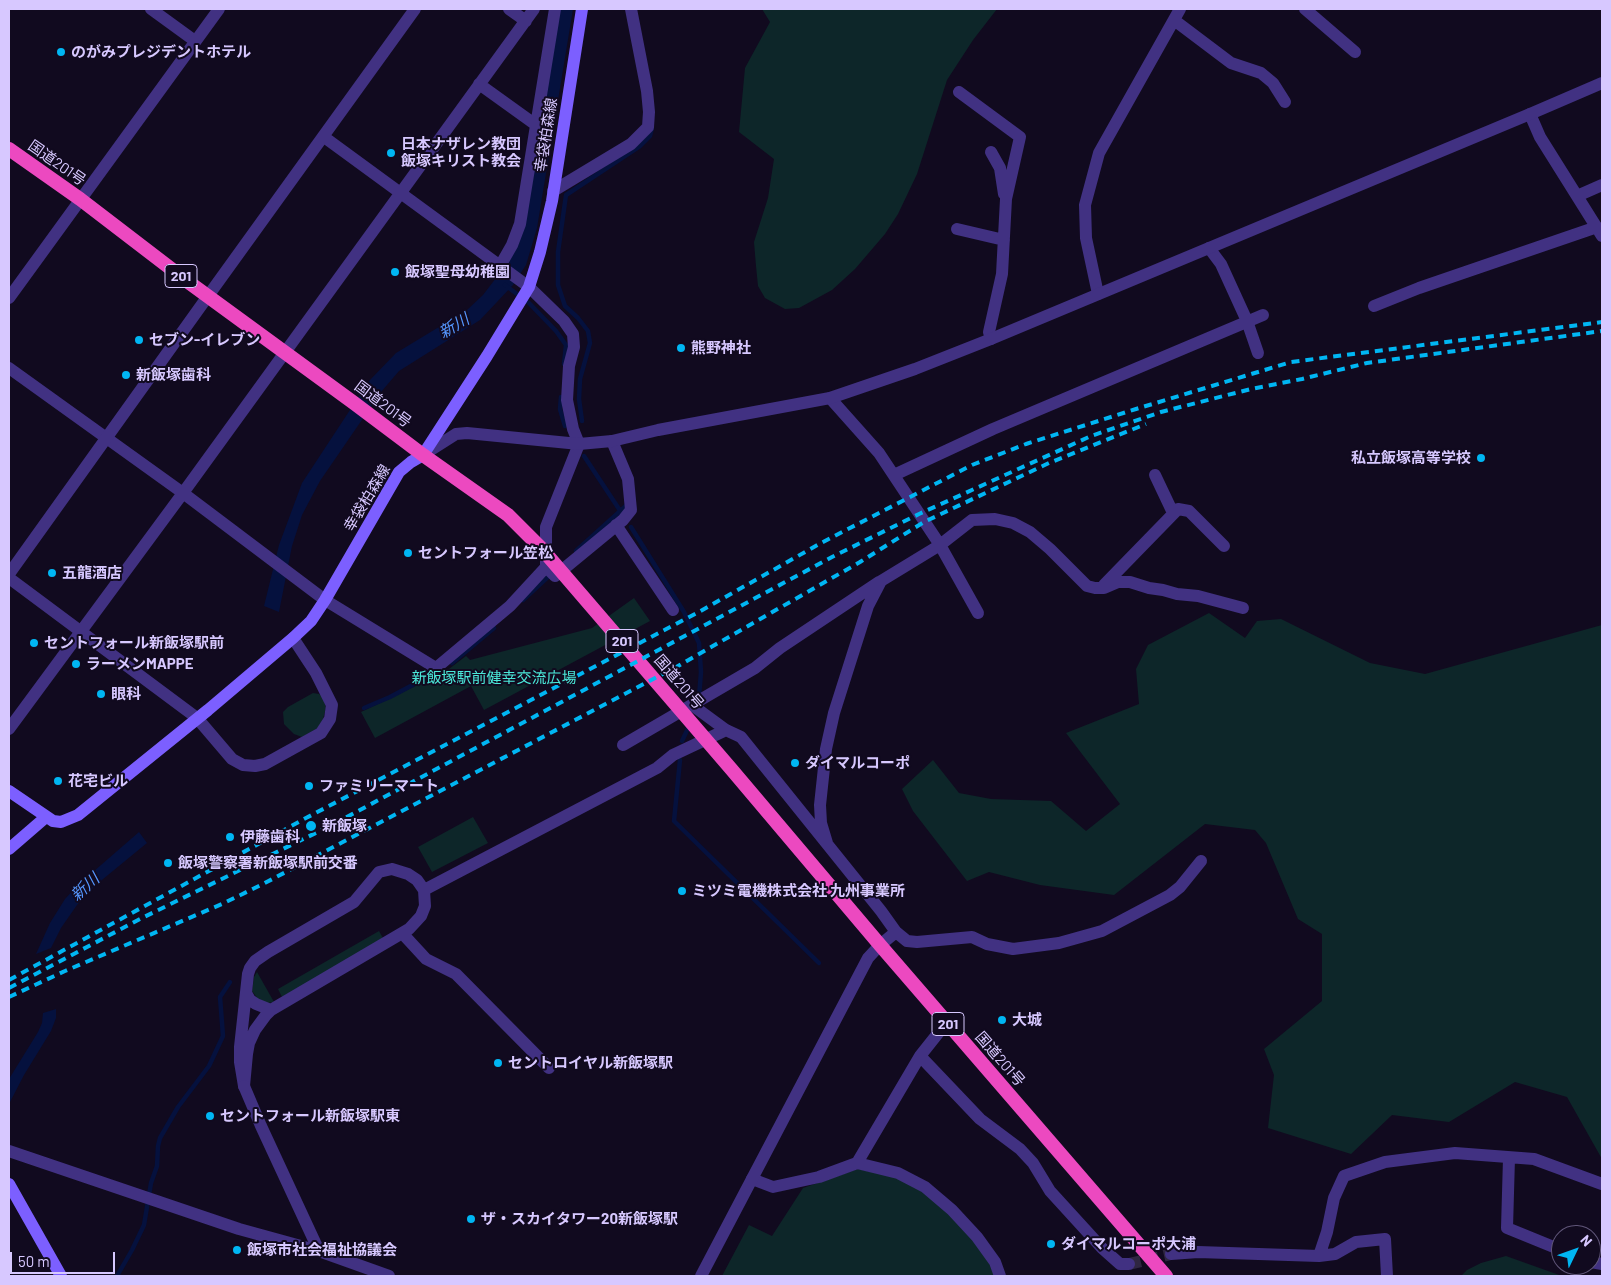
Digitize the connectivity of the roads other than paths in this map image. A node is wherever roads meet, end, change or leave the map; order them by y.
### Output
1 (151, 9) edge
2 (219, 9) edge
3 (415, 9) edge
4 (509, 9) edge
5 (534, 9) edge
6 (555, 9) edge
7 (582, 9) edge
8 (631, 9) edge
9 (1304, 9) edge
10 (1177, 14) edge
11 (526, 21) junction
12 (195, 40) junction
13 (1355, 52) dead end
14 (1602, 83) edge
15 (479, 84) junction
16 (959, 92) dead end
17 (1285, 102) dead end
18 (1530, 114) junction
19 (536, 125) junction
20 (324, 137) junction
21 (9, 149) edge
22 (991, 152) dead end
23 (1602, 185) edge
24 (554, 191) junction
25 (400, 192) junction
26 (1577, 196) junction
27 (1006, 199) junction
28 (80, 200) junction
29 (957, 229) dead end
30 (1600, 232) edge
31 (1004, 240) junction
32 (1209, 248) junction
33 (502, 267) junction
34 (529, 287) junction
35 (1098, 294) junction
36 (208, 296) junction
37 (9, 298) edge
38 (1374, 306) dead end
39 (1263, 315) dead end
40 (1247, 321) junction
41 (990, 339) junction
42 (285, 352) junction
43 (1258, 353) dead end
44 (9, 368) edge
45 (830, 398) junction
46 (107, 438) junction
47 (612, 441) junction
48 (579, 444) junction
49 (422, 455) junction
50 (894, 475) junction
51 (1155, 475) dead end
52 (183, 493) junction
53 (1173, 513) junction
54 (616, 526) junction
55 (940, 545) junction
56 (1224, 546) dead end
57 (546, 567) junction
58 (9, 574) edge
59 (9, 578) edge
60 (881, 581) junction
61 (1100, 588) junction
62 (326, 600) junction
63 (1243, 608) dead end
64 (673, 610) dead end
65 (978, 613) dead end
66 (81, 632) junction
67 (293, 638) junction
68 (692, 705) junction
69 (197, 718) junction
70 (9, 729) edge
71 (726, 730) junction
72 (624, 745) dead end
73 (9, 790) edge
74 (46, 817) junction
75 (827, 843) junction
76 (9, 849) edge
77 (1201, 861) dead end
78 (424, 890) junction
79 (896, 932) junction
80 (402, 933) junction
81 (880, 945) junction
82 (246, 993) junction
83 (271, 1010) junction
84 (947, 1022) junction
85 (920, 1056) junction
86 (549, 1068) dead end
87 (244, 1086) junction
88 (9, 1150) edge
89 (1509, 1158) junction
90 (857, 1163) junction
91 (752, 1179) junction
92 (9, 1184) edge
93 (1602, 1184) edge
94 (1551, 1246) edge
95 (319, 1251) junction
96 (1171, 1254) tunnel mouth
97 (1319, 1256) junction
98 (1129, 1264) tunnel mouth
99 (62, 1276) edge
100 (390, 1276) edge
101 (702, 1276) edge
102 (1000, 1276) edge
103 (1166, 1276) edge
104 (1387, 1276) edge

1 - 12 street
2 - 12 street
3 - 20 street
4 - 11 street
5 - 11 street
6 - 19 street
7 - 24 main road, 幸袋柏森線
8 - 24 street
9 - 13 street
10 - 17 street
10 - 35 street
11 - 15 street
12 - 28 street
14 - 18 street
15 - 19 street
15 - 25 street
16 - 27 street
18 - 26 street
18 - 32 street
19 - 33 street
20 - 25 street
20 - 36 street
21 - 28 highway, 国道201号 / 201
22 - 27 street
23 - 26 street
24 - 34 main road, 幸袋柏森線
25 - 33 street
25 - 42 street
26 - 30 street
27 - 31 street
28 - 36 highway, 国道201号 / 201
28 - 37 street
29 - 31 street
30 - 38 street
31 - 41 street
32 - 35 street
32 - 40 street
33 - 34 street
34 - 48 street
34 - 49 main road, 幸袋柏森線
35 - 41 street
36 - 42 highway, 国道201号 / 201
36 - 46 street
39 - 40 street
40 - 43 street
40 - 50 street
41 - 45 street
42 - 49 highway, 国道201号 / 201
42 - 52 street
44 - 46 street
45 - 47 street
45 - 50 street
46 - 52 street
46 - 58 street
47 - 48 street
47 - 54 street
48 - 49 street
48 - 57 street
49 - 62 main road, 幸袋柏森線
49 - 81 highway, 国道201号 / 201
50 - 55 street
51 - 53 street
52 - 62 street
52 - 66 street
53 - 56 street
53 - 61 street
54 - 57 street
54 - 64 street
55 - 60 street
55 - 61 street
55 - 65 street
57 - 62 street
59 - 66 street
60 - 68 street
60 - 75 street
61 - 63 street
62 - 67 main road, 幸袋柏森線
66 - 69 street
66 - 70 street
67 - 69 main road, 幸袋柏森線
67 - 69 street
68 - 71 street
68 - 72 street
69 - 74 main road, 幸袋柏森線
71 - 75 street
71 - 78 street
73 - 74 main road
74 - 76 main road
75 - 79 street
77 - 79 street
78 - 80 street
78 - 82 street
79 - 81 street
80 - 83 street
80 - 86 street
81 - 84 highway, 国道201号 / 201
81 - 91 street
82 - 83 street
82 - 87 street
83 - 87 street
84 - 85 street
84 - 103 highway, 国道201号 / 201
85 - 90 street
85 - 98 street
87 - 95 street
88 - 95 street
89 - 93 street
89 - 94 street
89 - 97 street
90 - 91 street
90 - 102 street
91 - 101 street
92 - 99 main road
95 - 100 street
96 - 97 street
97 - 104 street

